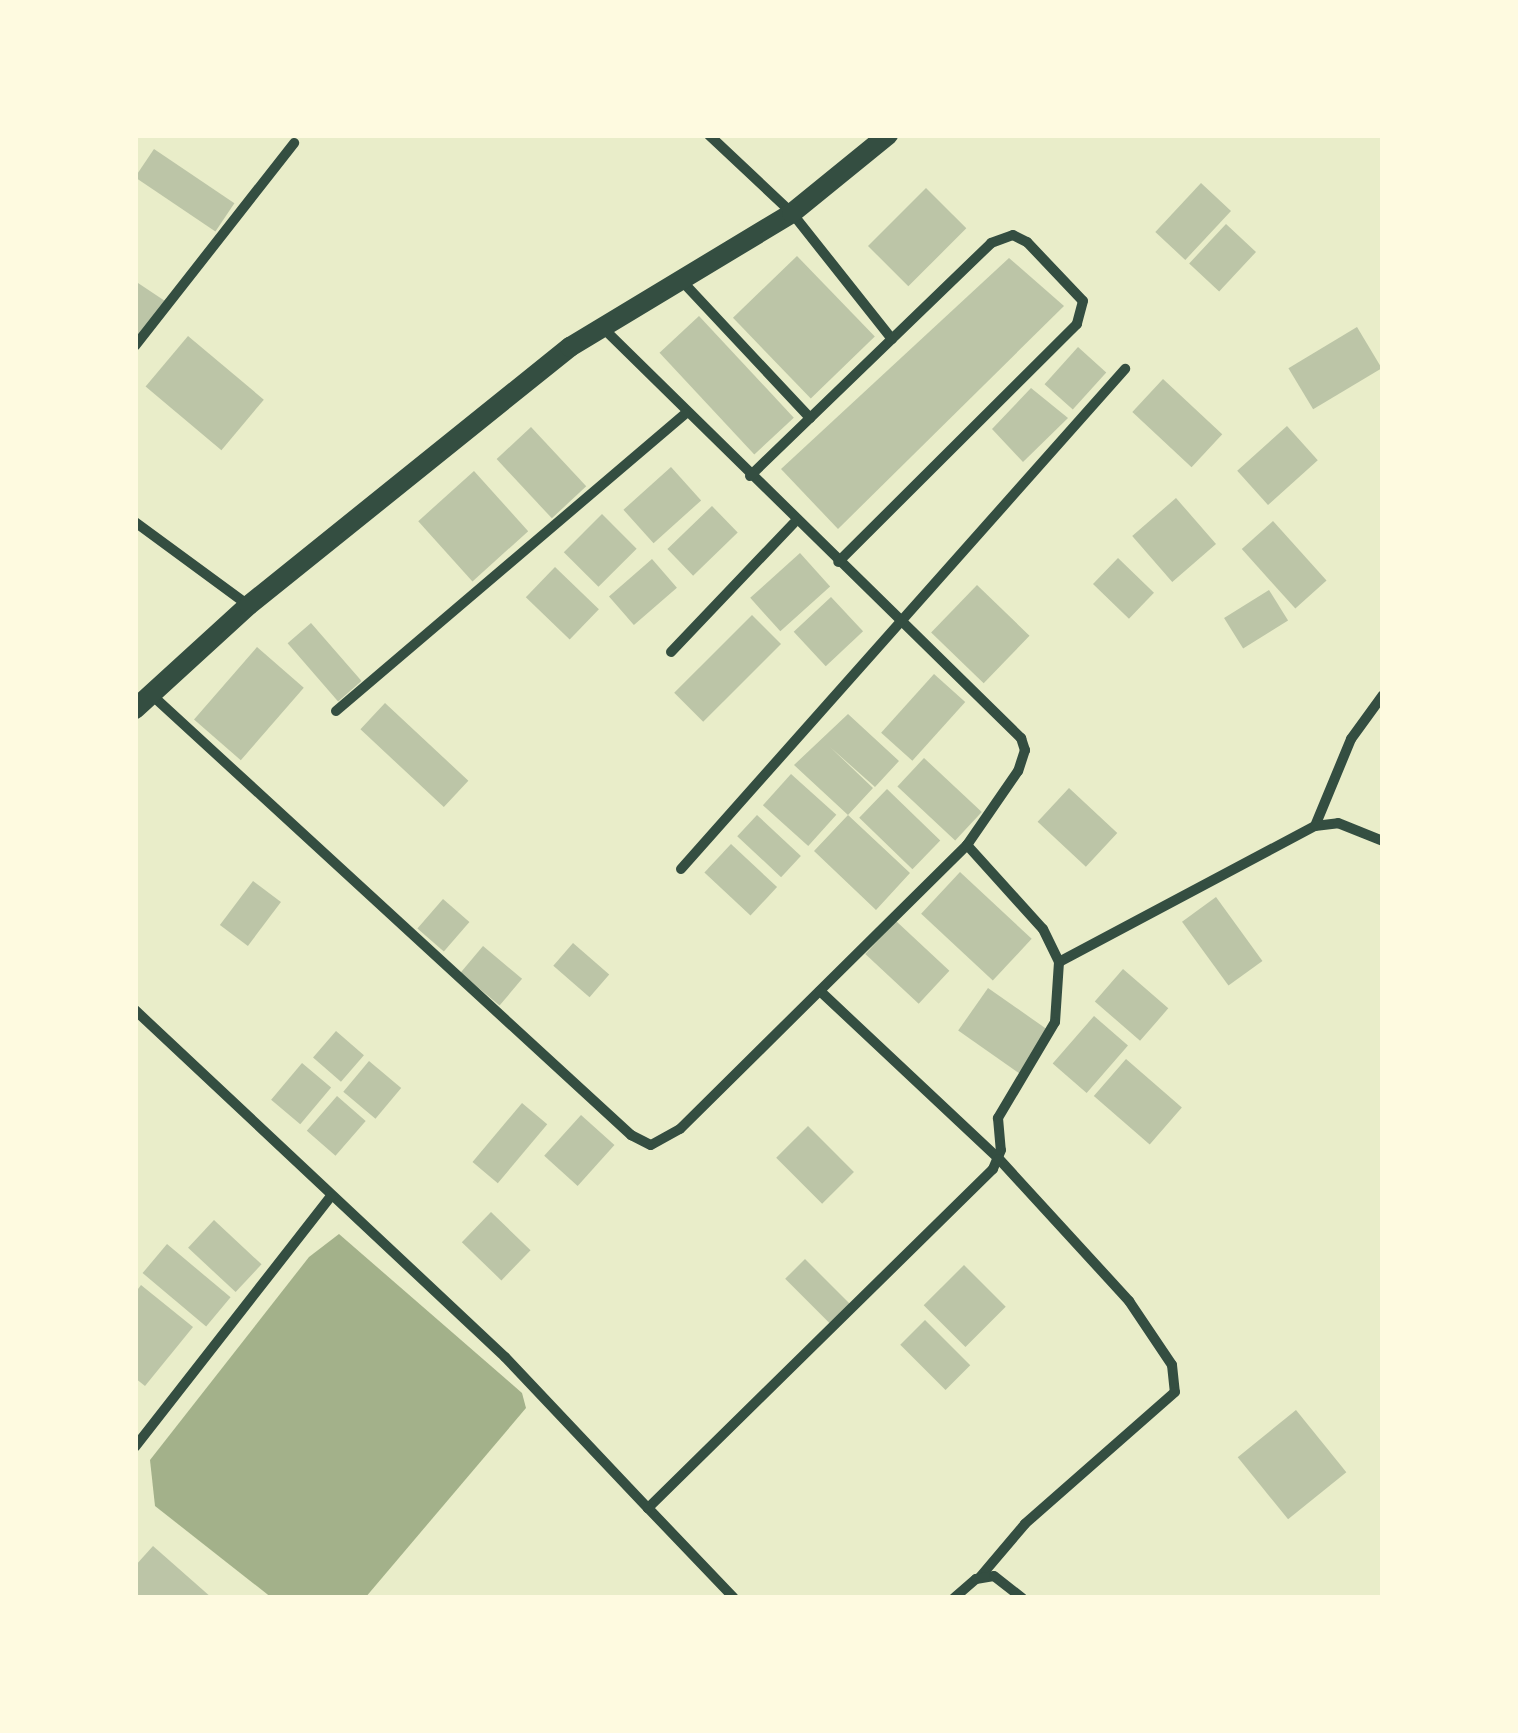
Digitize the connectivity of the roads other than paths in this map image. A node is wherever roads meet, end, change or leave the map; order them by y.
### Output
1 (708, 135) edge
2 (888, 135) edge
3 (294, 143) dead end
4 (792, 212) junction
5 (679, 279) junction
6 (602, 328) junction
7 (892, 339) junction
8 (135, 346) edge
9 (1125, 369) dead end
10 (685, 414) junction
11 (810, 418) junction
12 (750, 476) junction
13 (135, 522) edge
14 (794, 523) junction
15 (838, 562) junction
16 (249, 606) junction
17 (899, 621) junction
18 (670, 652) dead end
19 (1383, 695) edge
20 (154, 697) junction
21 (135, 709) edge
22 (336, 710) dead end
23 (1314, 826) junction
24 (1383, 842) edge
25 (967, 845) junction
26 (681, 869) dead end
27 (1059, 962) junction
28 (820, 991) junction
29 (135, 1010) edge
30 (999, 1159) junction
31 (331, 1196) junction
32 (135, 1447) edge
33 (648, 1508) junction
34 (980, 1577) junction
35 (734, 1598) edge
36 (954, 1598) edge
37 (1022, 1598) edge

1 - 4 street
2 - 4 main road
3 - 8 street
4 - 5 main road
4 - 7 street
5 - 6 main road
5 - 11 street
6 - 10 street
6 - 16 main road
7 - 11 street
7 - 15 street
9 - 17 street
10 - 12 street
10 - 22 street
11 - 12 street
12 - 14 street
13 - 16 street
14 - 15 street
14 - 18 street
15 - 17 street
16 - 20 main road
17 - 25 street
17 - 26 street
19 - 23 street
20 - 21 main road
20 - 28 street
23 - 24 street
23 - 27 street
25 - 27 street
25 - 28 street
27 - 30 street
28 - 30 street
29 - 31 street
30 - 33 street
30 - 34 street
31 - 32 street
31 - 33 street
33 - 35 street
34 - 36 street
34 - 37 street

